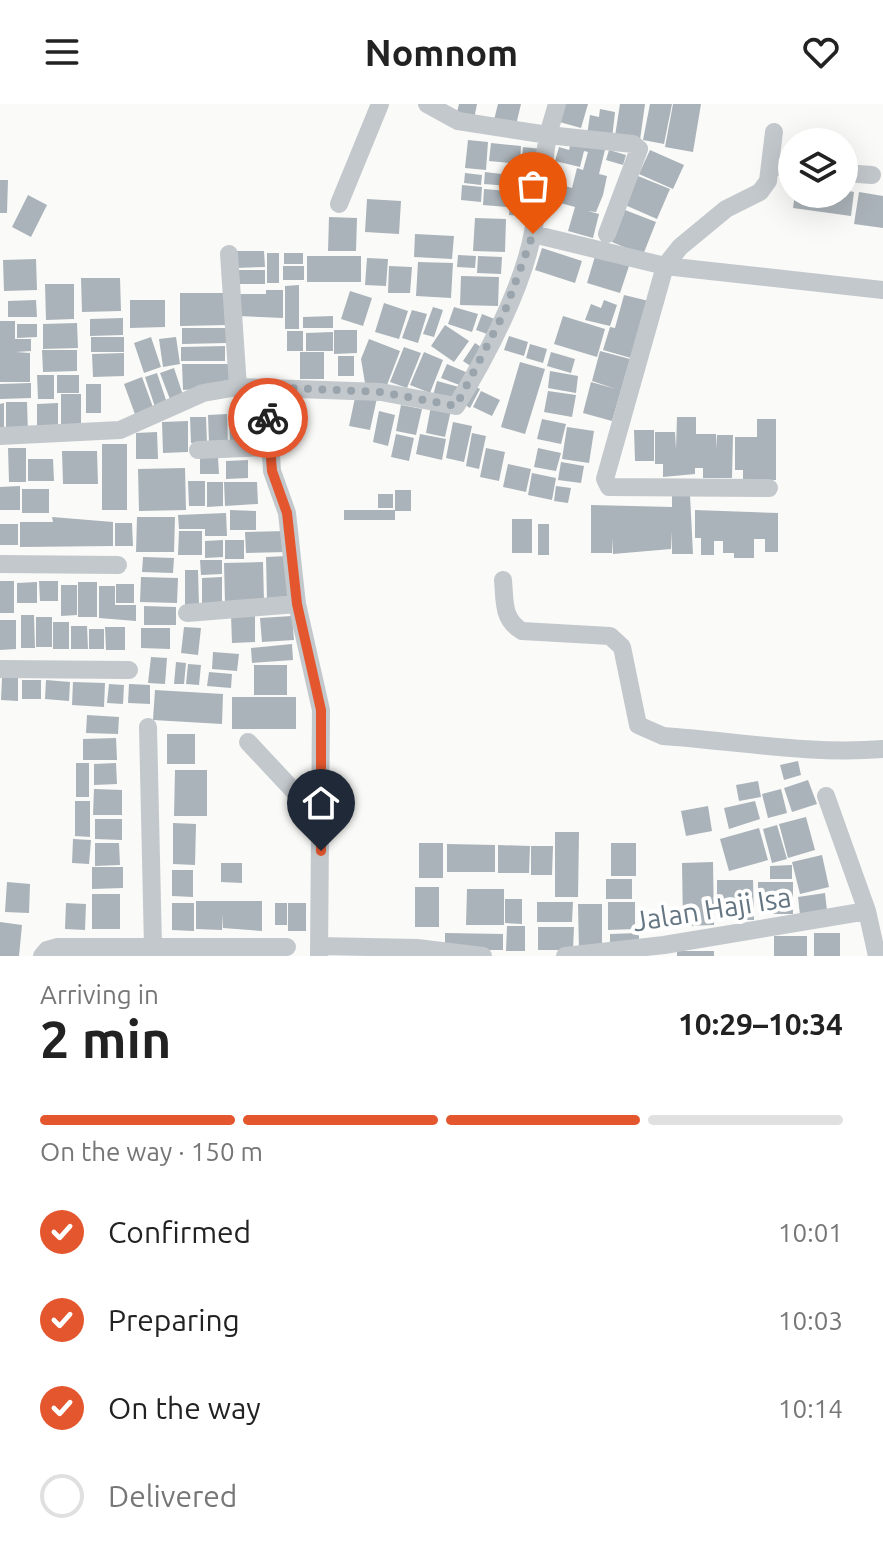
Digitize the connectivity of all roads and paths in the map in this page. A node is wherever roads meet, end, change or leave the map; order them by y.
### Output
1 (380, 104) edge
2 (427, 104) edge
3 (557, 104) edge
4 (774, 132) dead end
5 (548, 135) junction
6 (771, 166) junction
7 (778, 167) edge
8 (858, 174) edge
9 (872, 175) dead end
10 (339, 204) dead end
11 (533, 234) junction
12 (607, 234) dead end
13 (229, 254) dead end
14 (665, 266) junction
15 (883, 290) edge
16 (238, 387) junction
17 (267, 387) junction
18 (0, 436) edge
19 (269, 447) junction
20 (198, 450) dead end
21 (769, 488) dead end
22 (0, 564) edge
23 (118, 565) dead end
24 (503, 580) dead end
25 (297, 604) junction
26 (187, 613) dead end
27 (0, 669) edge
28 (129, 670) dead end
29 (148, 727) dead end
30 (248, 742) dead end
31 (883, 749) edge
32 (826, 796) dead end
33 (321, 820) junction
34 (867, 911) junction
35 (153, 947) junction
36 (287, 947) dead end
37 (319, 951) edge
38 (42, 956) edge
39 (483, 956) edge
40 (565, 956) edge
41 (877, 956) edge

1 - 10 street
2 - 5 street
3 - 5 street
4 - 6 street
5 - 11 street
5 - 12 street
6 - 7 street
6 - 14 street
8 - 9 street
11 - 14 street
11 - 17 street
13 - 16 street
14 - 15 street
14 - 21 street
16 - 17 street
16 - 18 street
17 - 19 street
19 - 20 street
19 - 25 street
22 - 23 street
24 - 31 street
25 - 26 street
25 - 33 street
27 - 28 street
29 - 35 street
30 - 33 street
32 - 34 street
33 - 37 street
34 - 40 street, Jalan Haji Isa
34 - 41 street
35 - 36 street
35 - 38 street
37 - 39 street

